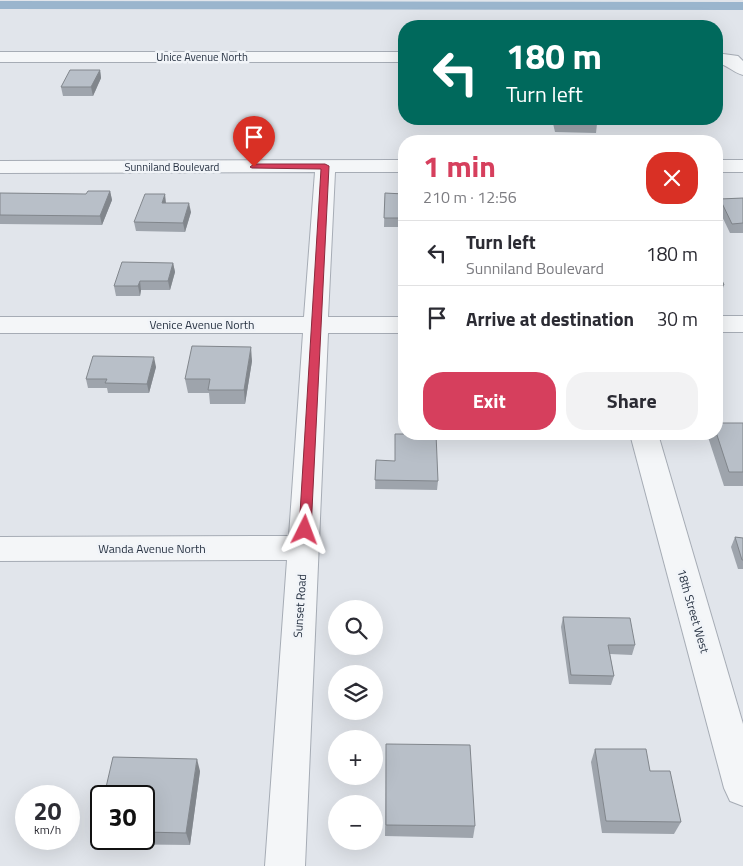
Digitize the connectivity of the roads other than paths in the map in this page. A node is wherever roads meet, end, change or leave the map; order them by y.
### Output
1 (0, 57) edge
2 (398, 57) edge
3 (325, 166) junction
4 (398, 166) edge
5 (723, 166) edge
6 (743, 166) edge
7 (0, 167) edge
8 (723, 324) edge
9 (743, 324) edge
10 (0, 325) edge
11 (316, 325) junction
12 (398, 325) edge
13 (646, 440) edge
14 (304, 548) junction
15 (0, 549) edge
16 (743, 788) edge
17 (285, 866) edge

1 - 2 street, Unice Avenue North
3 - 4 street, Sunniland Boulevard
3 - 7 street, Sunniland Boulevard
3 - 11 street, Sunset Road
5 - 6 street
8 - 9 street
10 - 11 street, Venice Avenue North
11 - 12 street, Venice Avenue North
11 - 14 street, Sunset Road
13 - 16 street, 18th Street West
14 - 15 street, Wanda Avenue North
14 - 17 street, Sunset Road

